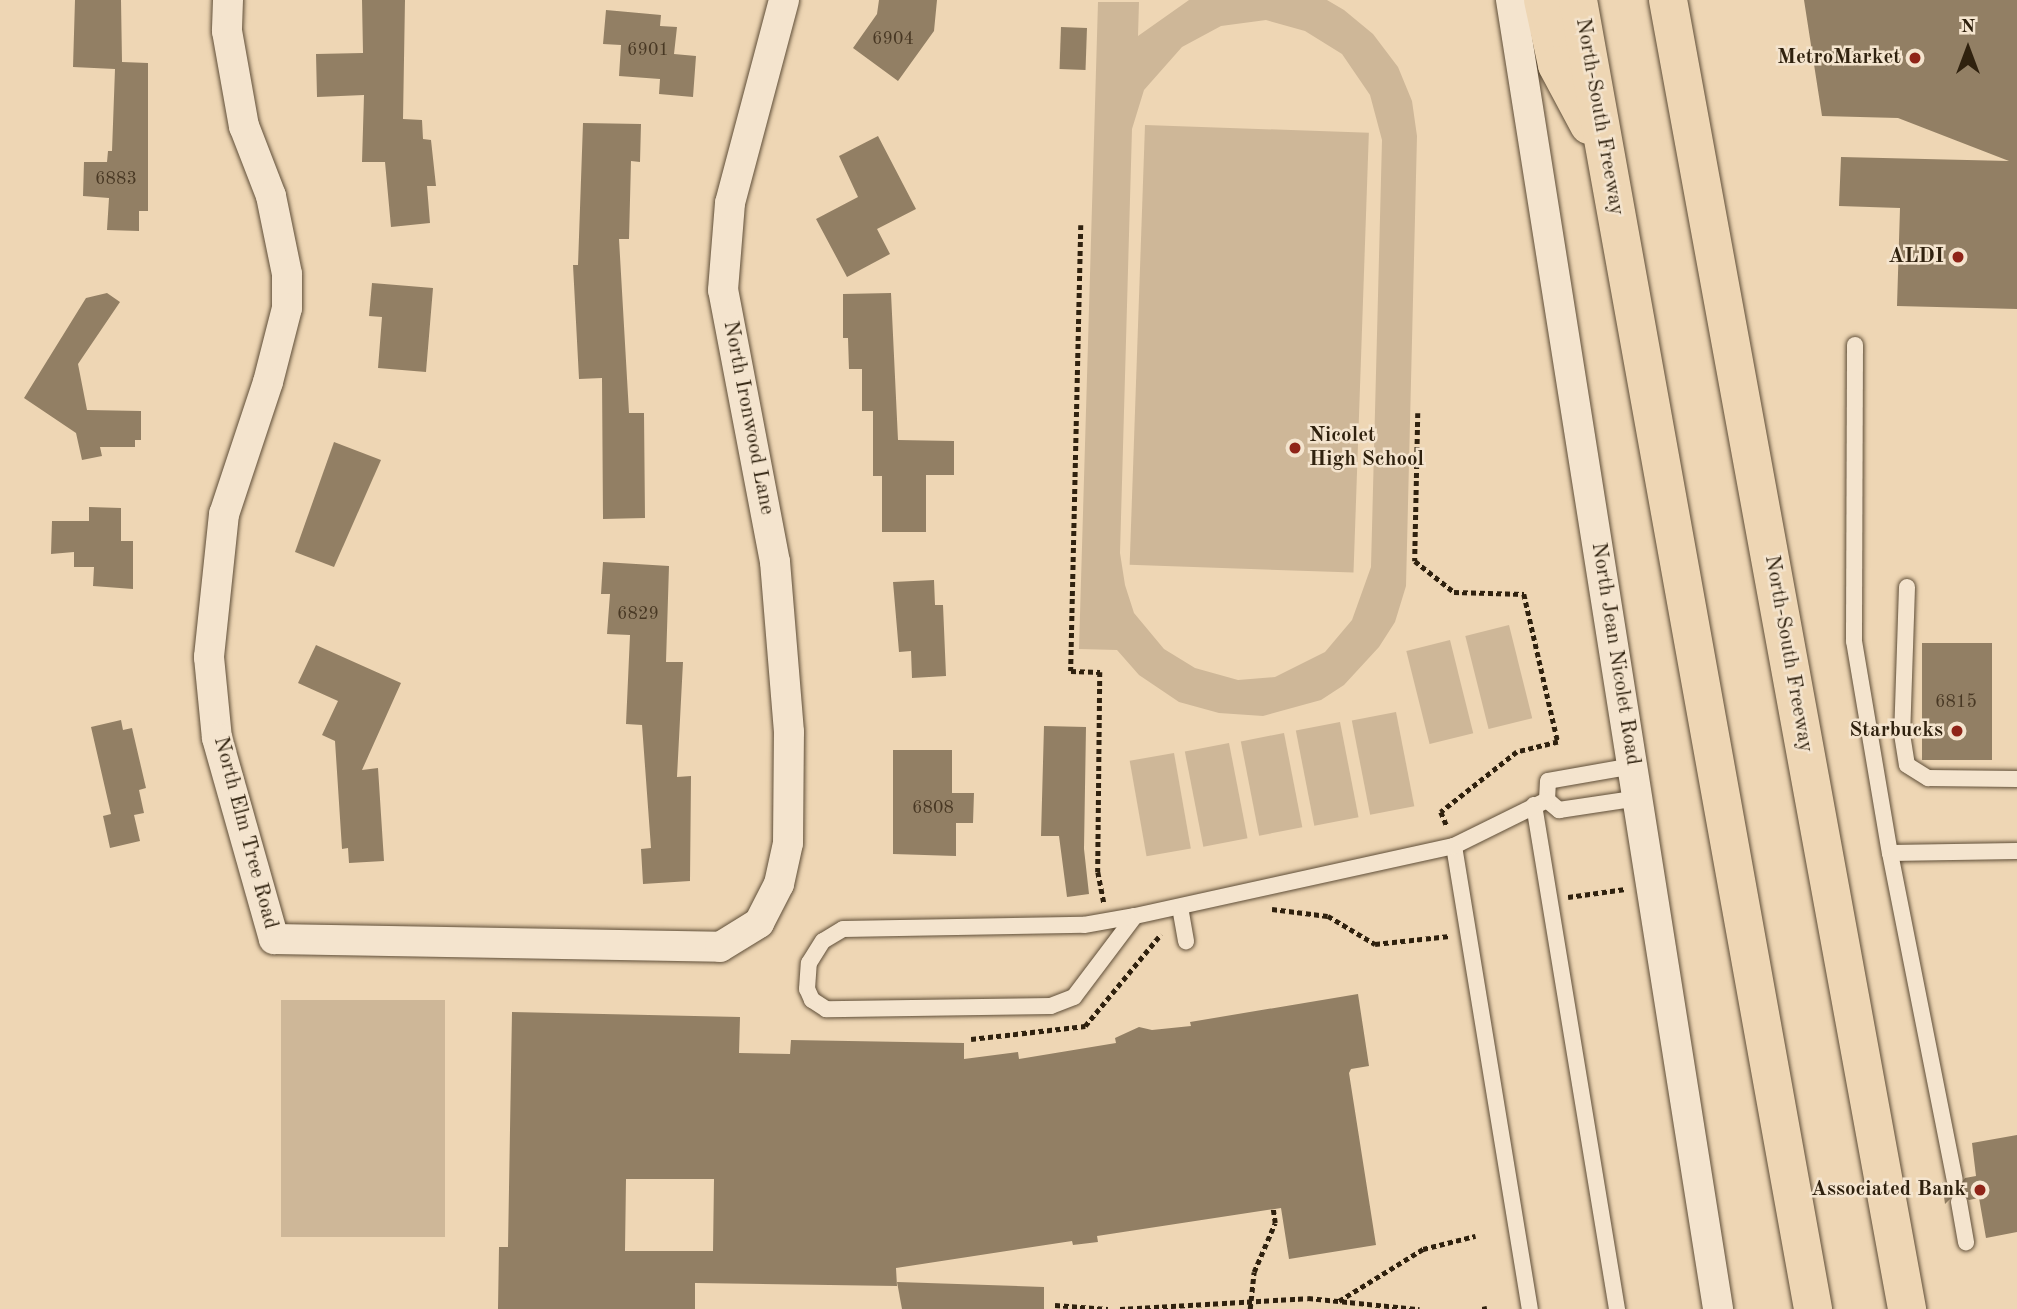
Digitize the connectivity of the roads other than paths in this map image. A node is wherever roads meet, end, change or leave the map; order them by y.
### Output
1 (228, 0) edge
2 (784, 0) edge
3 (1511, 0) edge
4 (1543, 0) edge
5 (1578, 0) edge
6 (1669, 4) edge
7 (1605, 158) junction
8 (1855, 345) dead end
9 (1907, 587) dead end
10 (1633, 766) junction
11 (2017, 779) edge
12 (1638, 798) junction
13 (1540, 802) junction
14 (788, 843) joint
15 (1454, 846) junction
16 (2017, 851) edge
17 (1890, 853) junction
18 (1180, 907) junction
19 (1135, 916) junction
20 (1184, 934) road end
21 (1955, 1180) dead end
22 (1959, 1202) dead end
23 (1966, 1242) dead end
24 (1530, 1309) edge
25 (1617, 1309) edge
26 (1718, 1309) edge
27 (1813, 1309) edge
28 (1907, 1309) edge

1 - 14 street, North Elm Tree Road
2 - 14 street, North Ironwood Lane
3 - 10 street, North Jean Nicolet Road
4 - 7 highway
5 - 7 highway, North-South Freeway
6 - 28 highway, North-South Freeway
7 - 27 highway, North-South Freeway
8 - 17 lane
9 - 11 lane
10 - 12 street, North Jean Nicolet Road
10 - 13 lane
12 - 13 lane
12 - 26 street, North Jean Nicolet Road
13 - 15 lane
13 - 25 lane
15 - 18 lane
15 - 24 lane
16 - 17 lane
17 - 21 lane
18 - 19 lane
18 - 20 lane
19 - 19 lane
22 - 23 lane

